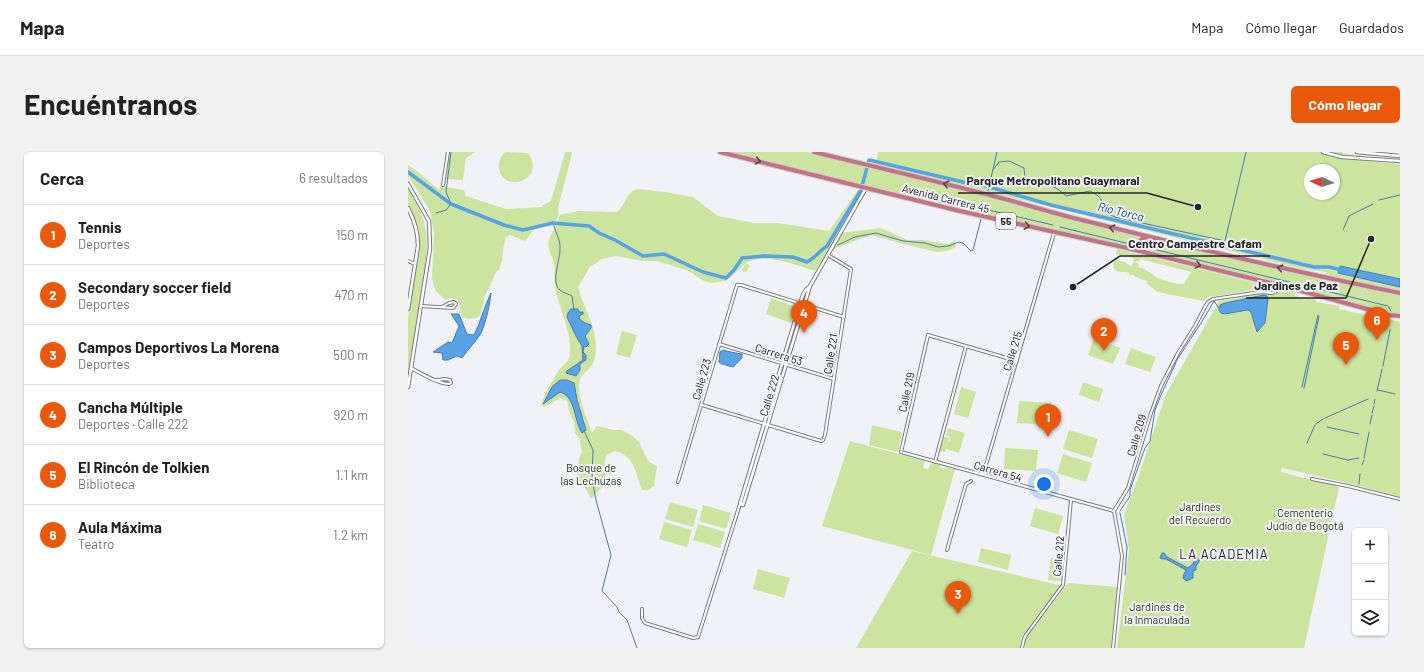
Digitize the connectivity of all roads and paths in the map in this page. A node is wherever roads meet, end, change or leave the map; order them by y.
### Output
1 (448, 152) edge
2 (720, 152) edge
3 (814, 152) edge
4 (1323, 152) edge
5 (1357, 152) edge
6 (1400, 156) edge
7 (1400, 161) edge
8 (408, 184) edge
9 (443, 185) dead end
10 (866, 188) junction
11 (408, 208) edge
12 (1055, 232) junction
13 (1150, 237) junction
14 (1146, 253) junction
15 (828, 255) junction
16 (408, 261) edge
17 (415, 264) junction
18 (1273, 284) junction
19 (810, 286) junction
20 (1287, 287) junction
21 (1274, 292) junction
22 (1400, 293) edge
23 (800, 304) junction
24 (804, 305) junction
25 (421, 306) junction
26 (442, 307) junction
27 (408, 309) edge
28 (844, 317) junction
29 (1400, 317) edge
30 (719, 344) junction
31 (966, 346) junction
32 (1017, 361) junction
33 (782, 364) junction
34 (786, 365) junction
35 (411, 368) junction
36 (834, 379) junction
37 (437, 380) junction
38 (408, 387) edge
39 (702, 405) junction
40 (764, 424) junction
41 (768, 425) junction
42 (902, 453) joint
43 (935, 462) junction
44 (983, 475) junction
45 (1312, 479) dead end
46 (971, 481) dead end
47 (678, 482) dead end
48 (1400, 499) edge
49 (1071, 500) junction
50 (742, 505) junction
51 (1114, 511) junction
52 (947, 550) dead end
53 (642, 609) dead end
54 (1022, 648) edge
55 (1113, 648) edge

1 - 9 street
2 -> 10 highway, Avenida Carrera 45 / 55
13 -> 3 highway, Avenida Carrera 45 / 55
4 - 7 street
5 - 6 street
8 - 25 street
10 -> 12 highway, Avenida Carrera 45 / 55
10 - 15 street, Calle 222
11 - 17 street
12 - 14 highway, Avenida Carrera 45 / 55
12 - 32 street, Calle 215
13 - 14 highway
22 -> 13 highway, Avenida Carrera 45 / 55
14 -> 18 highway, Avenida Carrera 45 / 55
15 - 19 street, Calle 222
15 - 28 street, Calle 221
16 - 17 street
17 - 27 street
18 - 20 highway, Avenida Carrera 45 / 55
18 - 21 street
19 - 23 street, Calle 222
19 - 24 street, Calle 222
20 - 21 street, Calle 209
20 - 29 highway, Avenida Carrera 45 / 55
21 - 51 street, Calle 209
23 - 24 street
23 - 30 street, Calle 223
23 - 33 street, Calle 222
24 - 28 street
24 - 34 street, Calle 222
25 - 26 street
25 - 35 street
26 - 26 street
28 - 36 street, Calle 221
30 - 33 street, Carrera 53
30 - 39 street, Calle 223
31 - 32 street
31 - 42 street, Calle 219
31 - 43 street
32 - 44 street, Calle 215
33 - 34 street, Carrera 53
33 - 40 street, Calle 222
34 - 36 street, Carrera 53
34 - 41 street, Calle 222
35 - 37 street
35 - 38 street
36 - 41 street, Calle 221
37 - 37 street
39 - 40 street
39 - 47 street, Calle 223
40 - 41 street
40 - 50 street, Calle 222
41 - 50 street, Calle 222
42 - 43 street, Carrera 54
43 - 44 street, Carrera 54
44 - 49 street, Carrera 54
45 - 48 street
46 - 52 street
49 - 51 street, Carrera 54
49 - 54 street, Calle 212
50 - 53 street, Calle 222
51 - 55 street

